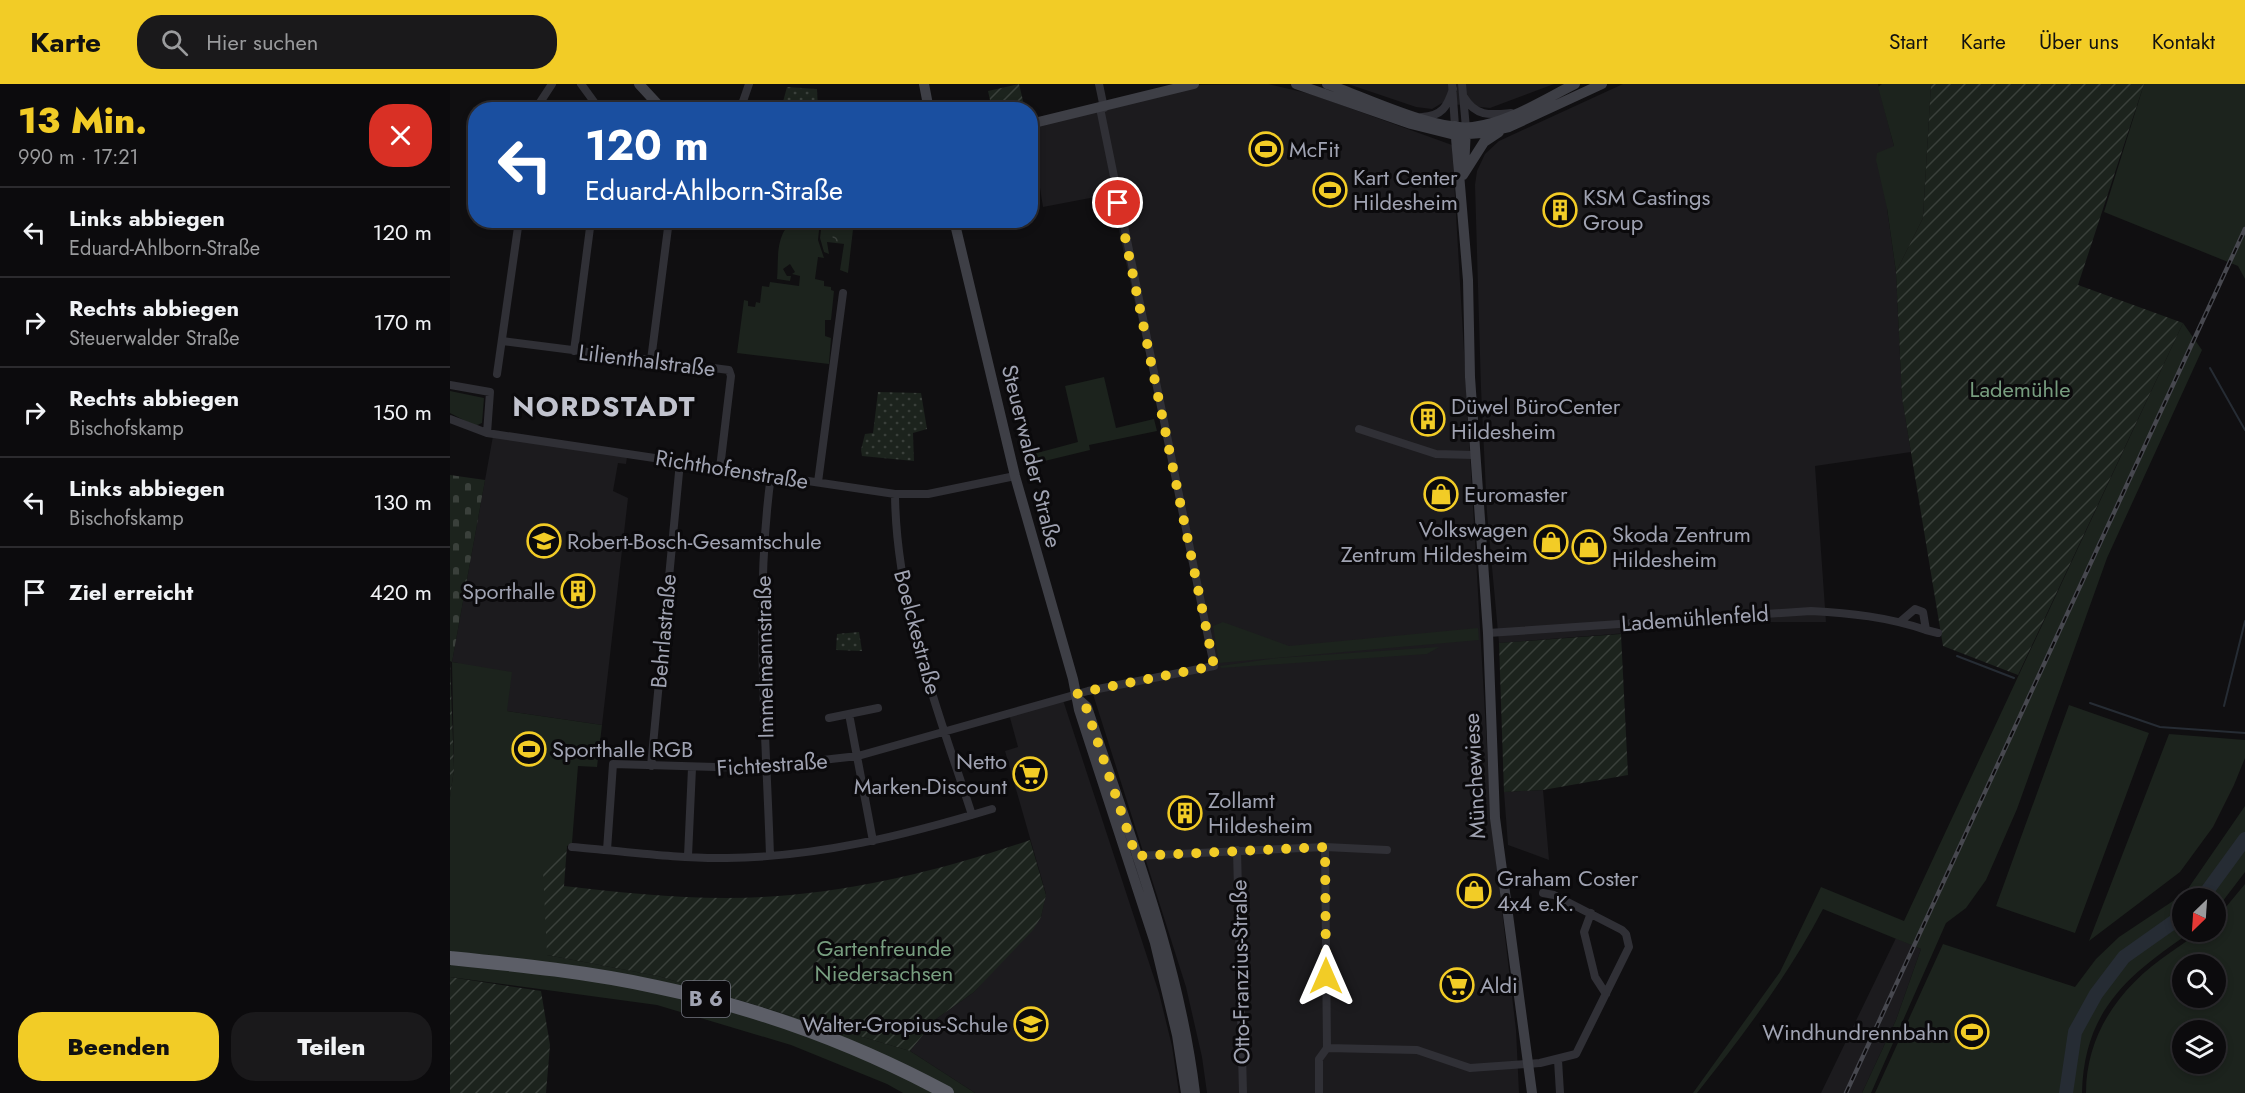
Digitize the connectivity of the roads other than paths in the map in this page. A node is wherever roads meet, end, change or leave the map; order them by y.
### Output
1 (552, 84) edge
2 (581, 84) edge
3 (639, 84) edge
4 (749, 84) edge
5 (924, 84) edge
6 (1099, 84) edge
7 (1194, 84) edge
8 (1296, 84) edge
9 (1327, 84) edge
10 (1462, 84) edge
11 (1575, 84) edge
12 (1602, 84) edge
13 (1452, 87) edge
14 (1464, 97) junction
15 (540, 102) edge
16 (594, 102) edge
17 (656, 102) edge
18 (743, 102) edge
19 (927, 102) edge
20 (1102, 108) junction
21 (1516, 113) junction
22 (1419, 117) junction
23 (1038, 122) edge
24 (1509, 127) junction
25 (1460, 131) junction
26 (1463, 175) junction
27 (1461, 189) junction
28 (518, 228) edge
29 (590, 228) edge
30 (668, 228) edge
31 (956, 228) edge
32 (843, 293) dead end
33 (502, 341) junction
34 (574, 351) junction
35 (651, 360) junction
36 (497, 374) dead end
37 (450, 385) edge
38 (450, 419) edge
39 (1359, 429) dead end
40 (487, 433) junction
41 (1474, 455) junction
42 (680, 462) junction
43 (720, 468) junction
44 (771, 475) junction
45 (1015, 476) junction
46 (818, 482) junction
47 (895, 494) junction
48 (1901, 621) junction
49 (1926, 630) junction
50 (1488, 633) junction
51 (1938, 633) dead end
52 (1078, 697) junction
53 (878, 708) dead end
54 (849, 714) junction
55 (829, 718) dead end
56 (945, 733) junction
57 (858, 756) junction
58 (651, 766) junction
59 (767, 767) junction
60 (692, 768) junction
61 (992, 808) dead end
62 (972, 815) junction
63 (873, 840) junction
64 (572, 847) dead end
65 (1325, 847) junction
66 (607, 850) junction
67 (1236, 850) junction
68 (1388, 850) dead end
69 (688, 856) junction
70 (770, 856) junction
71 (1132, 858) junction
72 (1543, 893) dead end
73 (1591, 913) junction
74 (450, 958) edge
75 (450, 966) edge
76 (1606, 994) junction
77 (1327, 1048) junction
78 (1558, 1060) junction
79 (1530, 1064) junction
80 (928, 1093) edge
81 (946, 1093) edge
82 (1186, 1093) edge
83 (1195, 1093) edge
84 (1243, 1093) edge
85 (1319, 1093) edge
86 (1532, 1093) edge
87 (1560, 1093) edge

1 - 15 street
2 - 16 street
3 - 17 street
4 - 18 street
5 - 19 street
6 - 20 street
7 - 20 street
8 - 25 street
9 - 22 street
10 - 14 street
11 - 21 street
12 - 24 street
13 - 22 street
13 - 25 street
14 - 21 street
14 - 25 street
20 - 23 street
20 - 52 street, Fichtestraße
21 - 25 street
22 - 25 street
24 - 25 street
24 - 26 street, Münchewiese
25 - 26 street, Münchewiese
25 - 27 street, Münchewiese
26 - 27 street, Münchewiese
27 - 41 street, Münchewiese
28 - 33 street
29 - 34 street
30 - 35 street
31 - 45 street, Steuerwalder Straße
32 - 46 street
33 - 34 street, Lilienthalstraße
33 - 36 street
34 - 35 street, Lilienthalstraße
35 - 43 street, Lilienthalstraße
37 - 40 street
38 - 40 street, Richthofenstraße
39 - 41 street
40 - 42 street, Richthofenstraße
41 - 50 street, Münchewiese
42 - 43 street, Richthofenstraße
42 - 58 street, Behrlastraße
43 - 44 street, Richthofenstraße
44 - 46 street, Richthofenstraße
44 - 59 street, Immelmannstraße
45 - 47 street, Richthofenstraße
45 - 52 street, Steuerwalder Straße
46 - 47 street, Richthofenstraße
47 - 56 street, Boelckestraße
48 - 49 street, Lademühlenfeld
48 - 49 street, Lademühlenfeld
48 - 50 street, Lademühlenfeld
49 - 51 street
50 - 79 street, Münchewiese
52 - 56 street, Fichtestraße
52 - 71 street, Steuerwalder Straße
53 - 54 street, Fichtestraße
54 - 55 street, Fichtestraße
54 - 57 street, Fichtestraße
56 - 57 street, Fichtestraße
56 - 62 street, Boelckestraße
57 - 59 street, Fichtestraße
57 - 63 street
58 - 60 street, Fichtestraße
58 - 66 street, Fichtestraße
59 - 60 street, Fichtestraße
59 - 70 street, Immelmannstraße
60 - 69 street
61 - 62 street
62 - 63 street
63 - 70 street
64 - 66 street
65 - 67 street
65 - 68 street
65 - 77 street
66 - 69 street
67 - 71 street
67 - 84 street, Otto-Franzius-Straße
69 - 70 street
71 - 82 street, Steuerwalder Straße
71 - 83 street, Steuerwalder Straße
72 - 73 street
73 - 76 street
73 - 76 street
74 - 81 highway, B 6
75 - 80 highway, B 6
76 - 78 street
77 - 79 street
77 - 85 street
78 - 79 street
78 - 87 street
79 - 86 street, Münchewiese

